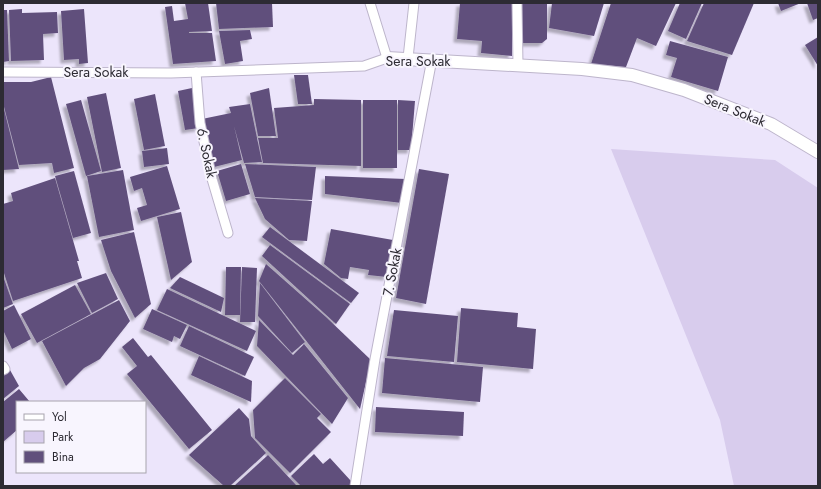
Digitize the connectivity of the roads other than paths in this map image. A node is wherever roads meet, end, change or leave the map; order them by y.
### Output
1 (370, 3) edge
2 (414, 3) edge
3 (517, 3) edge
4 (387, 58) junction
5 (408, 58) junction
6 (432, 59) junction
7 (518, 65) junction
8 (3, 72) edge
9 (196, 72) junction
10 (818, 152) edge
11 (228, 233) dead end
12 (3, 366) edge
13 (3, 370) edge
14 (355, 486) edge

1 - 4 street
2 - 5 street
3 - 7 street
4 - 5 street, Sera Sokak
4 - 9 street, Sera Sokak
5 - 6 street, Sera Sokak
6 - 7 street, Sera Sokak
6 - 14 street, 7. Sokak
7 - 10 street, Sera Sokak
8 - 9 street, Sera Sokak
9 - 11 street, 6. Sokak
12 - 13 street

